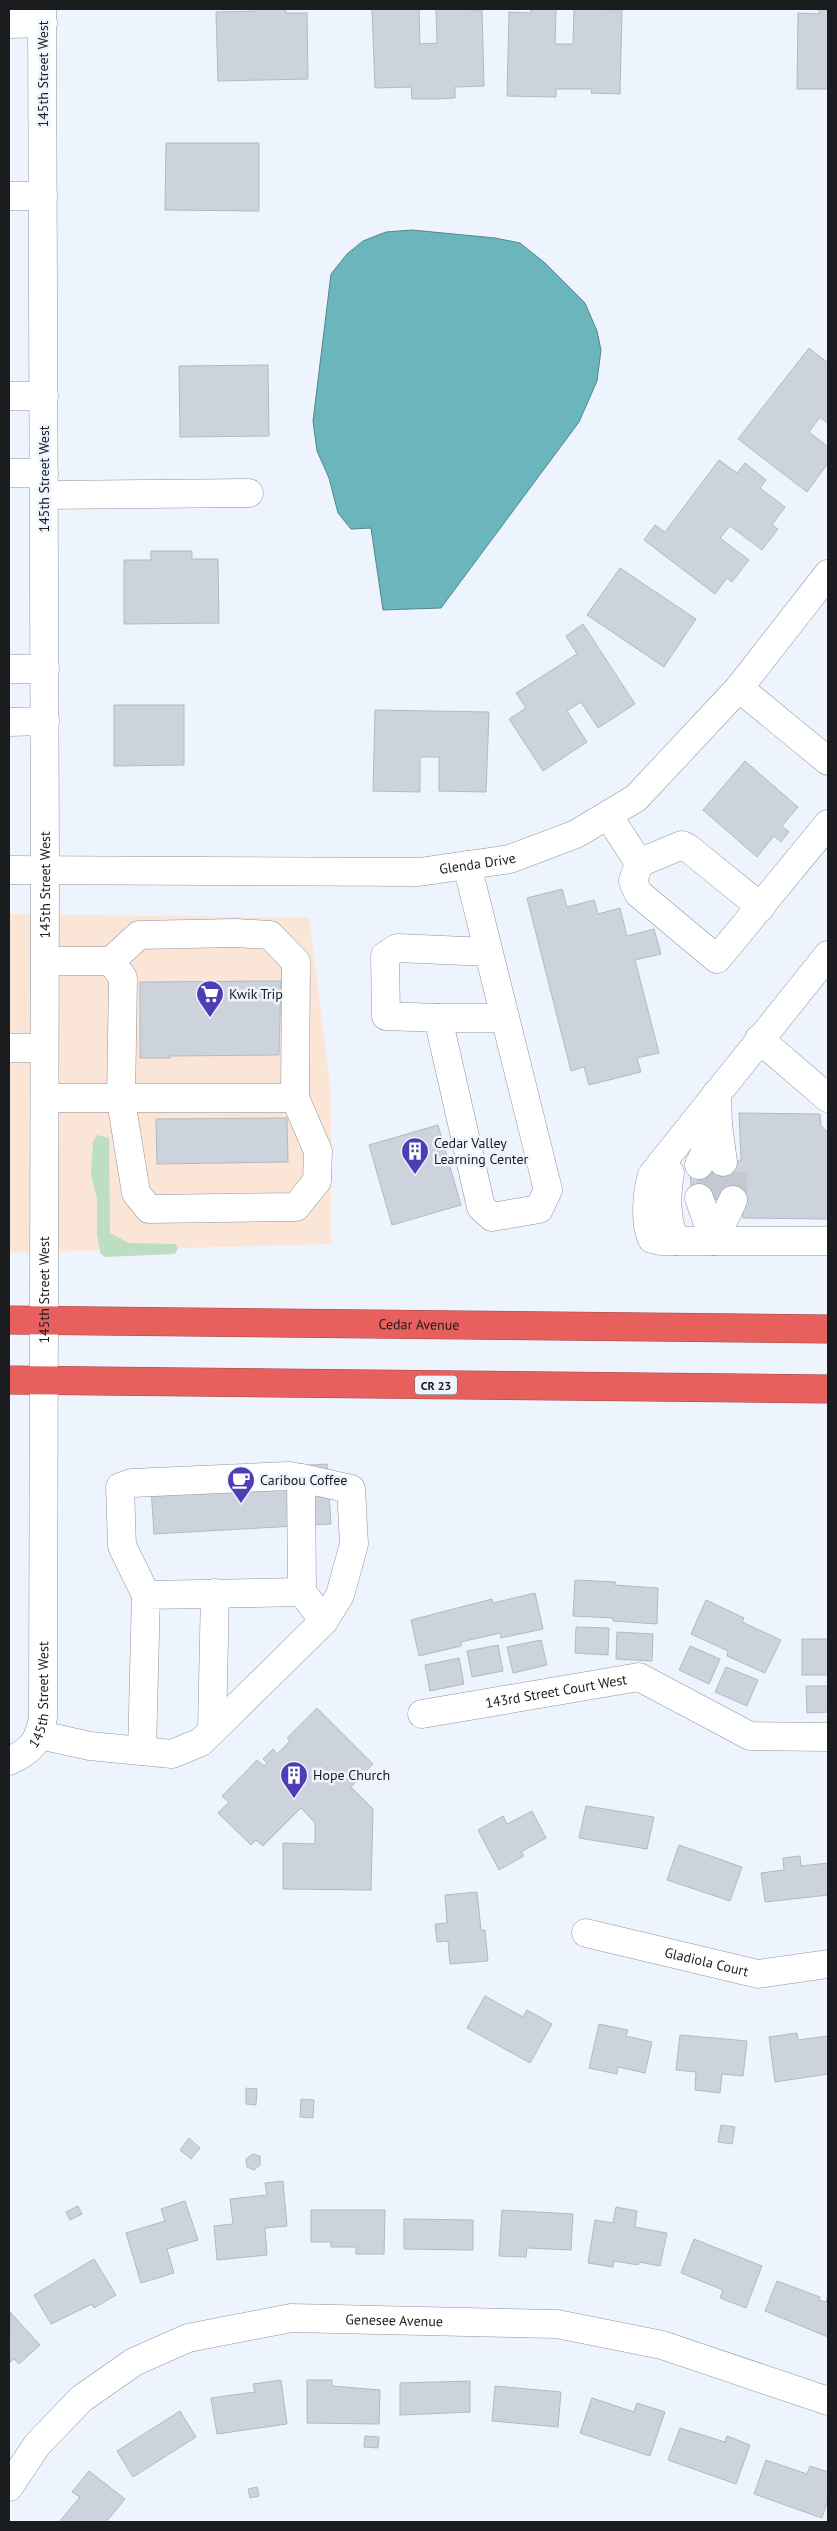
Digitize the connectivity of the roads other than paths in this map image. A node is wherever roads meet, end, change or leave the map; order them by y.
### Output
1 (43, 16) edge
2 (9, 24) edge
3 (9, 196) edge
4 (43, 196) junction
5 (9, 396) edge
6 (44, 396) junction
7 (9, 473) edge
8 (44, 484) junction
9 (249, 493) dead end
10 (828, 574) edge
11 (9, 669) edge
12 (45, 669) junction
13 (739, 688) junction
14 (45, 721) junction
15 (9, 722) edge
16 (828, 762) edge
17 (608, 815) junction
18 (828, 824) edge
19 (640, 863) junction
20 (467, 865) junction
21 (9, 870) edge
22 (45, 870) junction
23 (761, 907) junction
24 (488, 952) junction
25 (828, 955) edge
26 (45, 961) junction
27 (111, 961) junction
28 (438, 1018) junction
29 (505, 1018) junction
30 (759, 1039) junction
31 (9, 1048) edge
32 (44, 1048) junction
33 (717, 1093) junction
34 (45, 1098) junction
35 (295, 1098) junction
36 (828, 1098) edge
37 (122, 1100) junction
38 (717, 1163) tunnel mouth
39 (716, 1199) tunnel mouth
40 (714, 1241) junction
41 (828, 1241) edge
42 (9, 1320) edge
43 (44, 1320) junction
44 (828, 1329) edge
45 (9, 1380) edge
46 (44, 1380) junction
47 (828, 1389) edge
48 (301, 1478) junction
49 (302, 1592) junction
50 (215, 1594) junction
51 (146, 1595) junction
52 (324, 1621) junction
53 (422, 1714) dead end
54 (212, 1731) junction
55 (828, 1737) edge
56 (25, 1750) edge
57 (142, 1751) junction
58 (586, 1933) dead end
59 (828, 1964) edge
60 (828, 2401) edge
61 (9, 2487) edge

1 - 2 street
1 - 4 street, 145th Street West
3 - 4 street
4 - 6 street, 145th Street West
5 - 6 street
6 - 8 street, 145th Street West
7 - 8 street
8 - 9 street
8 - 12 street, 145th Street West
10 - 13 street, Glenda Drive
11 - 12 street
12 - 14 street, 145th Street West
13 - 16 street
13 - 17 street, Glenda Drive
14 - 15 street
14 - 22 street, 145th Street West
17 - 19 street
17 - 20 street, Glenda Drive
18 - 23 street
19 - 23 street
19 - 23 street
20 - 22 street, Glenda Drive
20 - 24 street
21 - 22 street, Glenda Drive
22 - 26 street, 145th Street West
24 - 28 street
24 - 29 street
25 - 30 street
26 - 27 street
26 - 32 street, 145th Street West
27 - 35 street
27 - 37 street
28 - 29 street
28 - 29 street
30 - 33 street
30 - 36 street
31 - 32 street
32 - 34 street, 145th Street West
33 - 38 street
33 - 40 street
34 - 37 street
34 - 43 street, 145th Street West
35 - 37 street
35 - 37 street
39 - 40 street
40 - 41 street
42 - 43 highway, Cedar Avenue
43 - 44 highway, Cedar Avenue
43 - 46 street, 145th Street West
45 - 46 highway, CR 23
46 - 47 highway, CR 23
46 - 56 street, 145th Street West
48 - 49 street
48 - 51 street
48 - 52 street
49 - 50 street
49 - 52 street
50 - 51 street
50 - 54 street
51 - 57 street
52 - 54 street
53 - 55 street, 143rd Street Court West
54 - 57 street
56 - 57 street
58 - 59 street, Gladiola Court
60 - 61 street, Genesee Avenue

